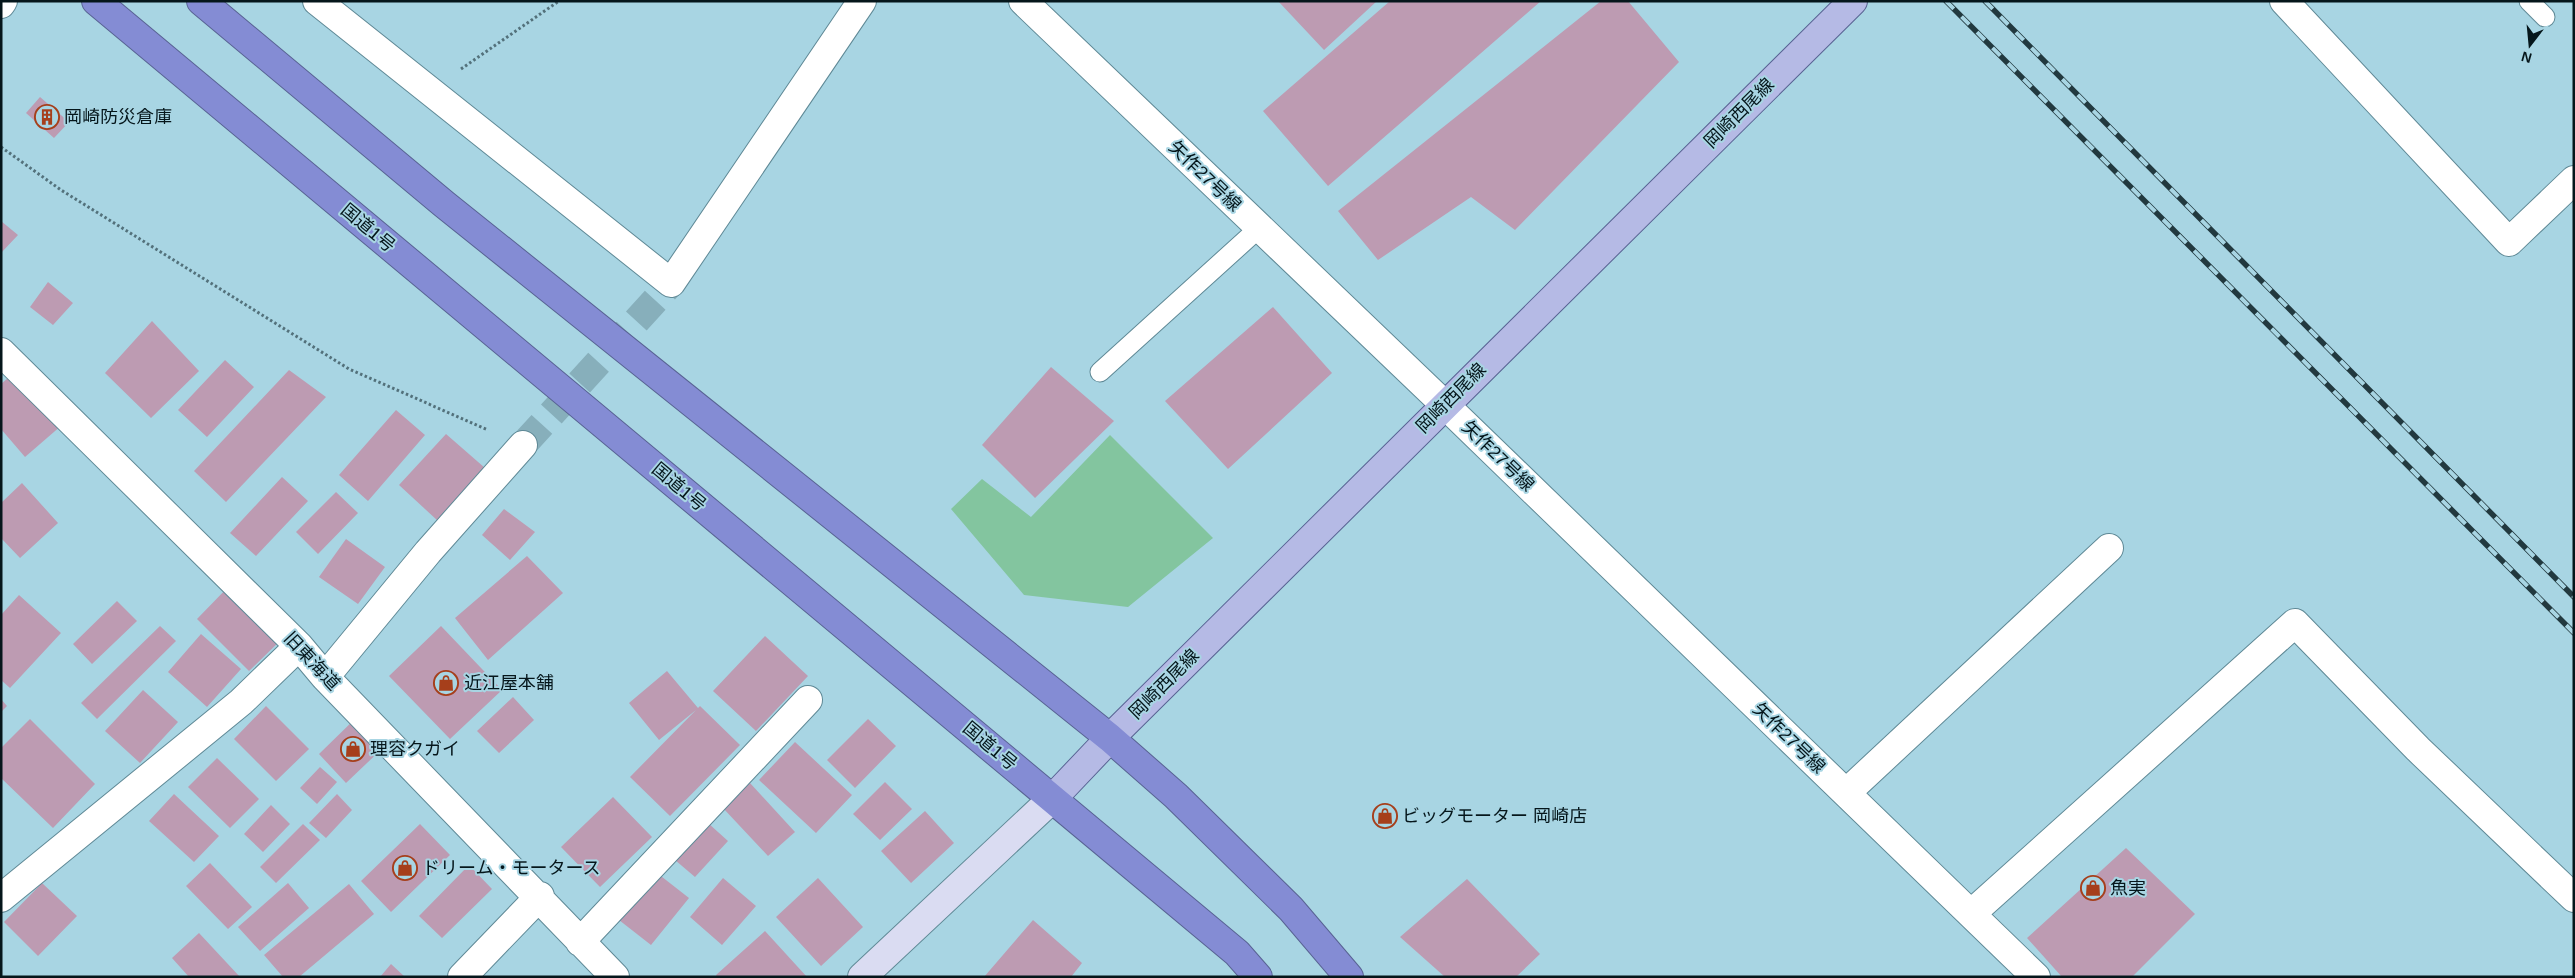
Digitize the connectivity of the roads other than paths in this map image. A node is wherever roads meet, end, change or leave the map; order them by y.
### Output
1 (96, 1) edge
2 (201, 1) edge
3 (317, 1) edge
4 (862, 1) edge
5 (1023, 1) edge
6 (1853, 1) edge
7 (2284, 1) edge
8 (2529, 1) edge
9 (2545, 17) dead end
10 (2574, 180) edge
11 (1259, 228) junction
12 (1, 352) edge
13 (1100, 372) dead end
14 (1445, 405) junction
15 (523, 445) tunnel mouth
16 (2109, 548) dead end
17 (299, 646) junction
18 (325, 676) junction
19 (808, 700) dead end
20 (1110, 738) junction
21 (1846, 793) junction
22 (1053, 798) junction
23 (540, 896) junction
24 (1, 898) edge
25 (2574, 898) edge
26 (1972, 913) junction
27 (580, 942) junction
28 (462, 977) edge
29 (615, 977) edge
30 (862, 977) edge
31 (1258, 977) edge
32 (1349, 977) edge
33 (2036, 977) edge

1 - 22 highway, 国道1号
2 - 20 highway
3 - 4 street
5 - 11 street, 矢作27号線
6 - 14 main road, 岡崎西尾線
7 - 10 street
8 - 9 lane
11 - 13 lane
11 - 14 street, 矢作27号線
12 - 17 street, 旧東海道
14 - 20 main road, 岡崎西尾線
14 - 21 street, 矢作27号線
15 - 18 street
16 - 21 street
17 - 18 street, 旧東海道
17 - 24 street
18 - 23 street, 旧東海道
19 - 27 street
20 - 22 main road, 岡崎西尾線
20 - 32 highway
21 - 26 street, 矢作27号線
22 - 30 street
22 - 31 highway, 国道1号
23 - 27 street, 旧東海道
23 - 28 street
25 - 26 street
26 - 33 street, 矢作27号線
27 - 29 street, 旧東海道

